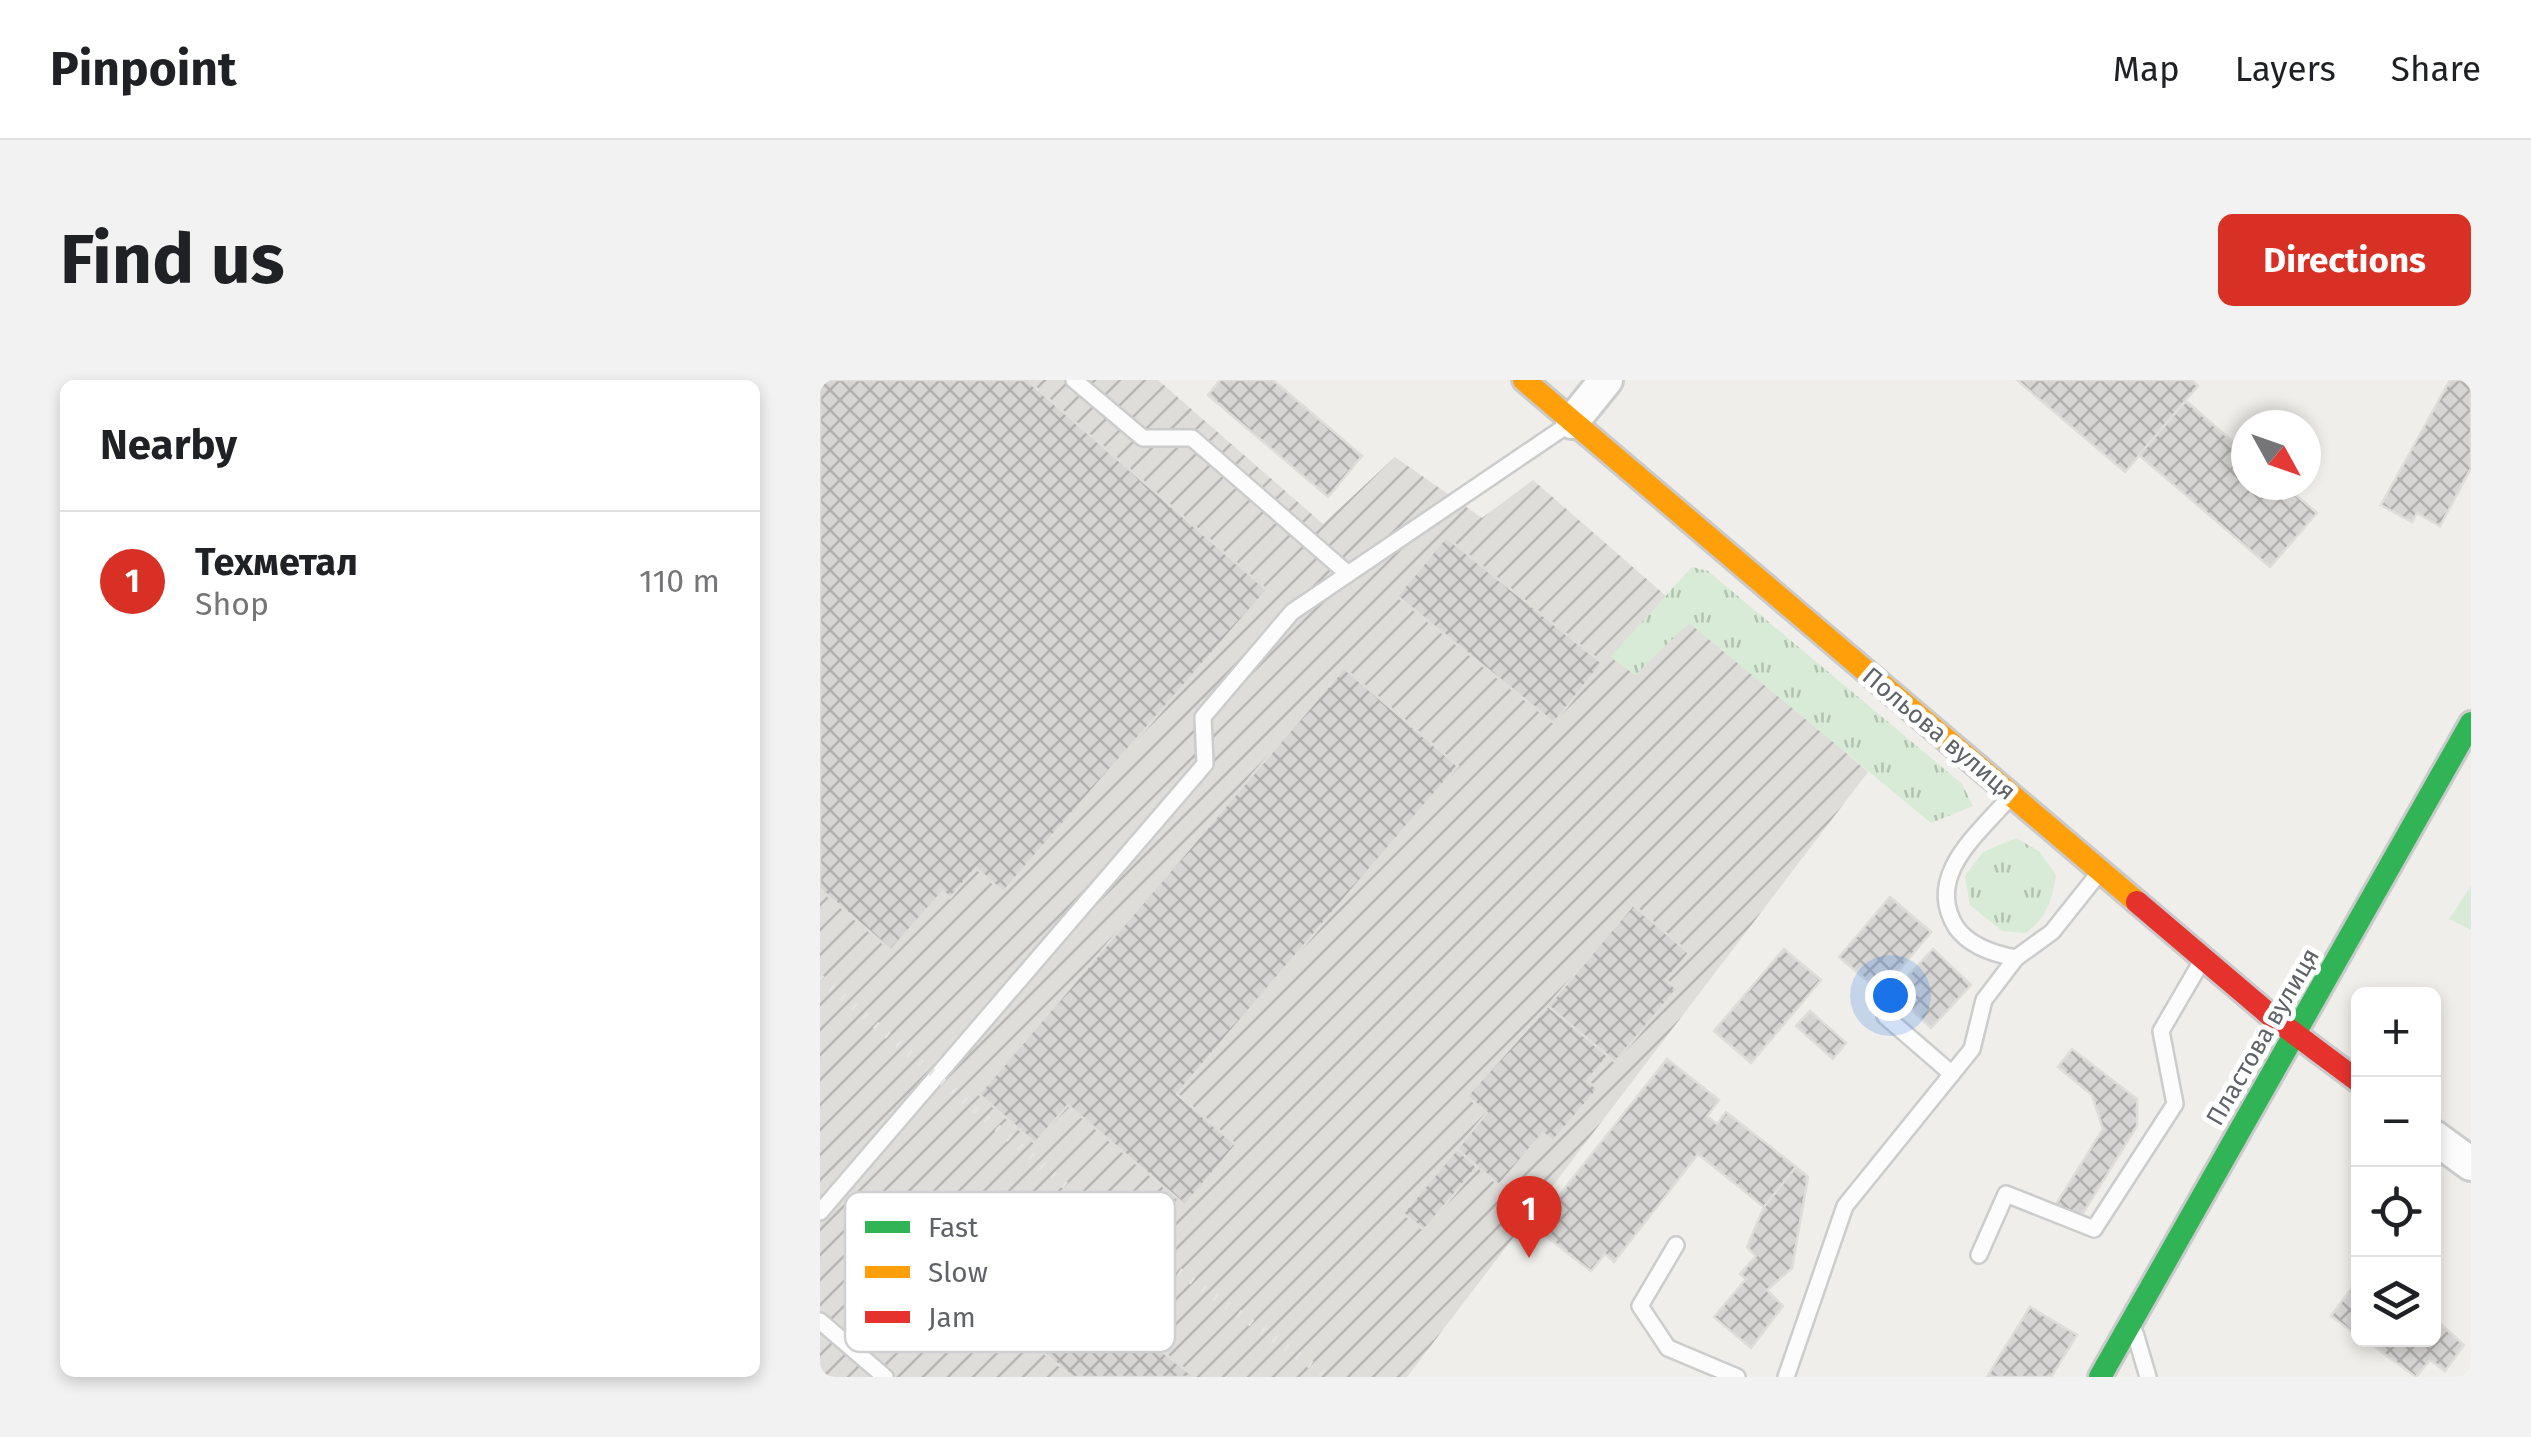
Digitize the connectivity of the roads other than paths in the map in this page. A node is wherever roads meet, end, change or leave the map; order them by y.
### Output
1 (1074, 380) edge
2 (1524, 380) edge
3 (1606, 380) edge
4 (1572, 422) junction
5 (1348, 574) junction
6 (2471, 723) edge
7 (2011, 796) junction
8 (2100, 871) junction
9 (2016, 958) junction
10 (2203, 959) junction
11 (1885, 1016) dead end
12 (2296, 1036) junction
13 (1952, 1074) junction
14 (2351, 1077) edge
15 (2441, 1141) edge
16 (2471, 1164) edge
17 (820, 1212) edge
18 (1676, 1245) dead end
19 (1979, 1254) dead end
20 (820, 1321) edge
21 (2132, 1322) junction
22 (845, 1343) edge
23 (856, 1352) edge
24 (885, 1377) edge
25 (1738, 1377) edge
26 (1786, 1377) edge
27 (2100, 1377) edge
28 (2148, 1377) edge

1 - 5 lane
2 - 4 street, Польова вулиця
3 - 4 street
4 - 5 lane
4 - 7 street, Польова вулиця
5 - 17 lane
6 - 12 street, Пластова вулиця
7 - 8 street, Польова вулиця
7 - 9 lane
8 - 9 lane
8 - 10 street, Польова вулиця
9 - 13 lane
10 - 12 street, Польова вулиця
10 - 19 lane
11 - 13 lane
12 - 14 street, Польова вулиця
12 - 21 street, Пластова вулиця
13 - 26 lane
15 - 16 street
18 - 25 lane
20 - 22 lane
21 - 27 street, Пластова вулиця
21 - 28 lane
23 - 24 lane

